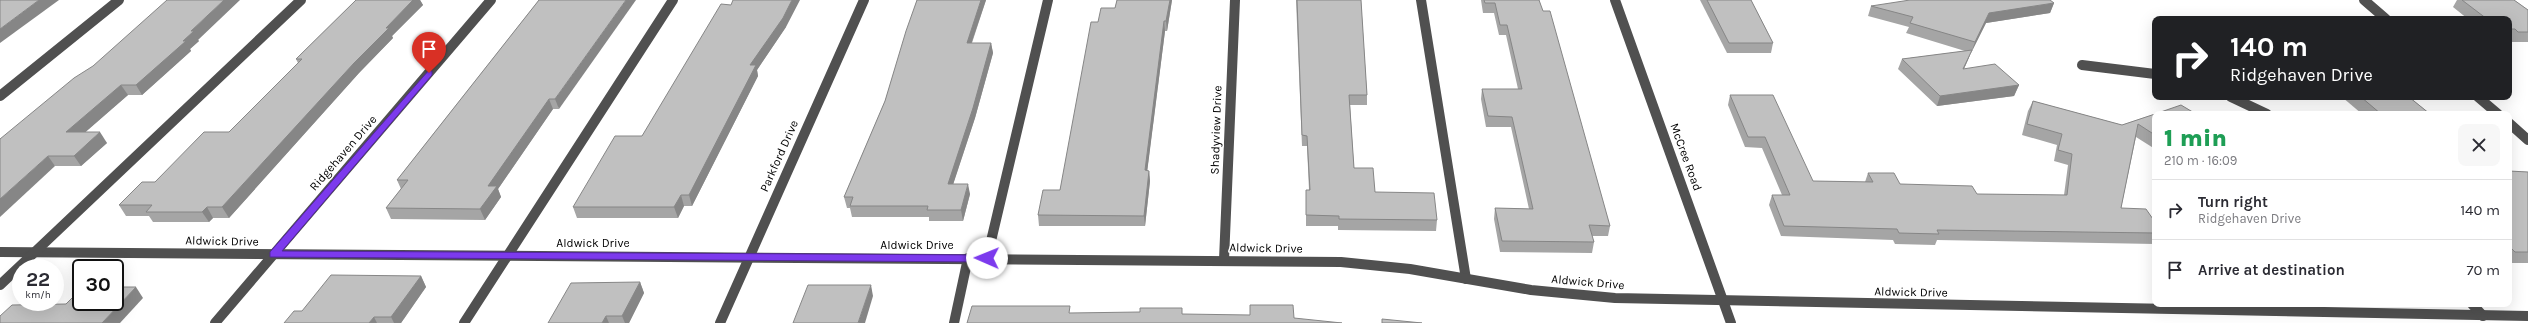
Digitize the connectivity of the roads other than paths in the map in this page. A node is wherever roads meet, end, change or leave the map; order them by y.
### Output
1 (119, 0) edge
2 (301, 0) edge
3 (491, 0) edge
4 (673, 0) edge
5 (864, 0) edge
6 (1048, 0) edge
7 (1235, 0) edge
8 (1421, 0) edge
9 (1615, 0) edge
10 (2364, 0) edge
11 (2383, 16) edge
12 (2082, 65) dead end
13 (2152, 74) edge
14 (0, 96) edge
15 (2237, 100) edge
16 (2482, 100) edge
17 (2261, 111) edge
18 (2494, 111) edge
19 (2512, 126) edge
20 (2528, 140) edge
21 (0, 252) edge
22 (35, 252) junction
23 (274, 255) junction
24 (506, 256) junction
25 (748, 257) junction
26 (968, 258) junction
27 (987, 258) junction
28 (1224, 260) junction
29 (1466, 279) junction
30 (0, 285) edge
31 (1724, 301) junction
32 (2475, 307) edge
33 (2483, 316) junction
34 (2528, 316) edge
35 (216, 323) edge
36 (464, 323) edge
37 (720, 323) edge
38 (954, 323) edge
39 (1732, 323) edge

1 - 14 street
2 - 22 street
3 - 23 street, Ridgehaven Drive
4 - 24 street
5 - 25 street, Parkford Drive
6 - 27 street
7 - 28 street, Shadyview Drive
8 - 29 street
9 - 31 street, McCree Road
10 - 11 street
12 - 13 street
15 - 17 street
16 - 18 street
19 - 20 street
21 - 22 street, Aldwick Drive
22 - 23 street, Aldwick Drive
22 - 30 street
23 - 24 street, Aldwick Drive
23 - 35 street, Ridgehaven Drive
24 - 25 street, Aldwick Drive
24 - 36 street
25 - 26 street, Aldwick Drive
25 - 37 street, Parkford Drive
26 - 27 street, Aldwick Drive
26 - 38 street
27 - 28 street, Aldwick Drive
28 - 29 street, Aldwick Drive
29 - 31 street, Aldwick Drive
31 - 33 street, Aldwick Drive
31 - 39 street, McCree Road
32 - 33 street
33 - 34 street, Aldwick Drive

